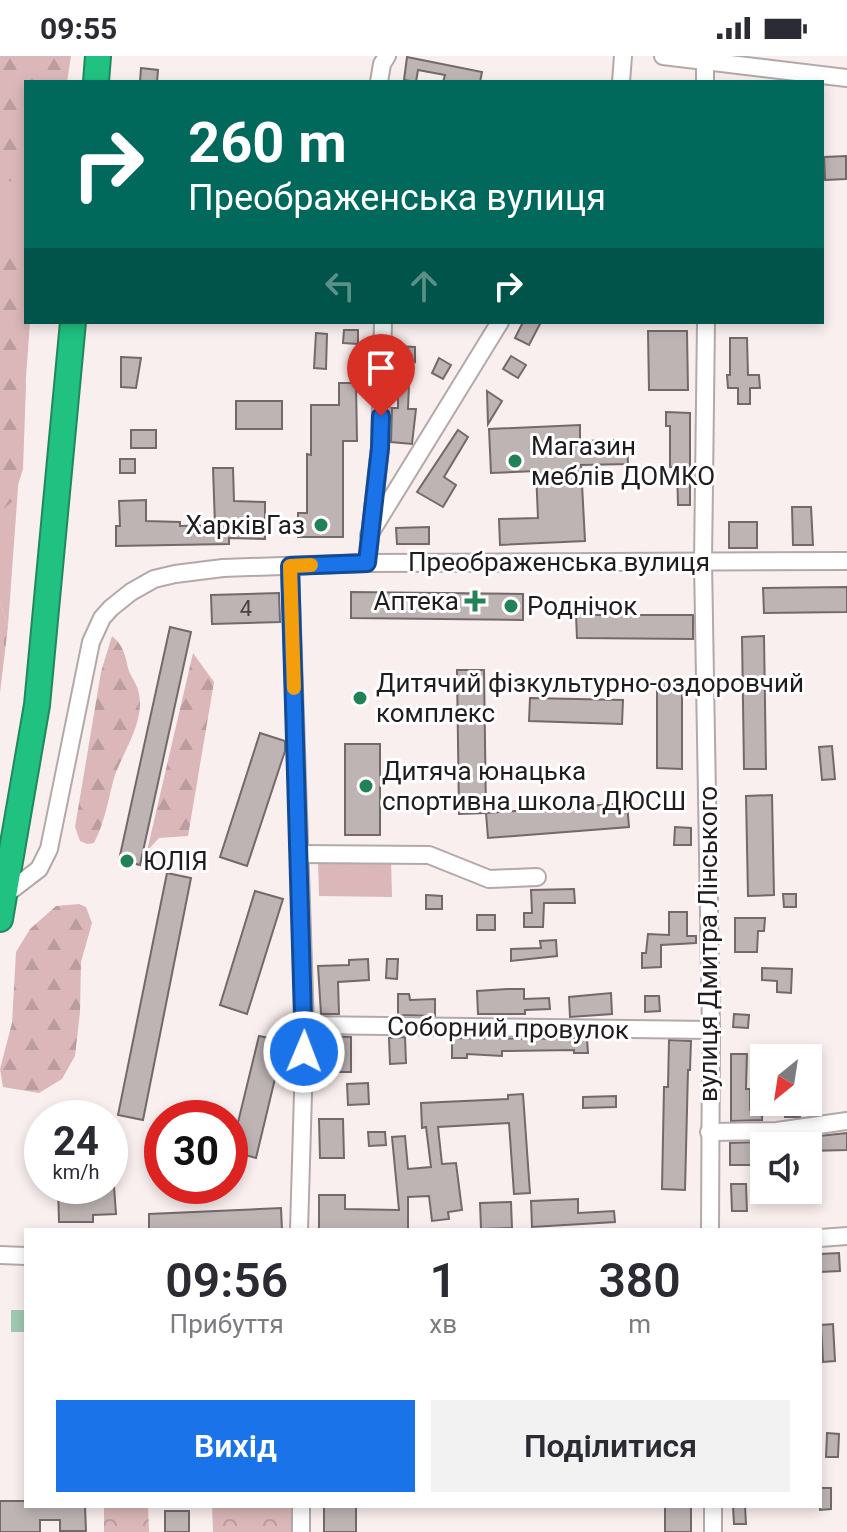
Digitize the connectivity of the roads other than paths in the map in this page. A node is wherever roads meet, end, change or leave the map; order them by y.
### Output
1 (98, 56) edge
2 (387, 56) edge
3 (623, 56) edge
4 (663, 56) edge
5 (705, 62) junction
6 (847, 78) edge
7 (96, 80) edge
8 (379, 80) edge
9 (621, 80) edge
10 (705, 80) edge
11 (73, 324) edge
12 (383, 324) edge
13 (499, 324) edge
14 (706, 324) edge
15 (369, 535) junction
16 (847, 561) edge
17 (703, 562) junction
18 (367, 563) junction
19 (290, 566) junction
20 (300, 854) junction
21 (537, 877) dead end
22 (2, 907) edge
23 (305, 1025) junction
24 (711, 1030) junction
25 (847, 1121) edge
26 (709, 1132) junction
27 (299, 1228) edge
28 (710, 1228) edge
29 (847, 1236) edge
30 (822, 1238) edge
31 (0, 1255) edge
32 (24, 1256) edge
33 (301, 1508) edge
34 (713, 1508) edge
35 (301, 1532) edge
36 (713, 1532) edge

1 - 7 highway
2 - 8 street
3 - 9 street
4 - 5 street
5 - 6 street
5 - 10 street
11 - 22 highway
12 - 15 street
13 - 15 street
14 - 17 street, вулиця Дмитра Лінського
15 - 18 street
16 - 17 street, Преображенська вулиця
17 - 18 street, Преображенська вулиця
17 - 24 street, вулиця Дмитра Лінського
18 - 19 street, Преображенська вулиця
19 - 20 street
19 - 22 street, Преображенська вулиця
20 - 21 street
20 - 23 street
23 - 24 street, Соборний провулок
23 - 27 street
24 - 26 street, вулиця Дмитра Лінського
25 - 26 street
26 - 28 street, вулиця Дмитра Лінського
29 - 30 street
31 - 32 street
33 - 35 street
34 - 36 street

